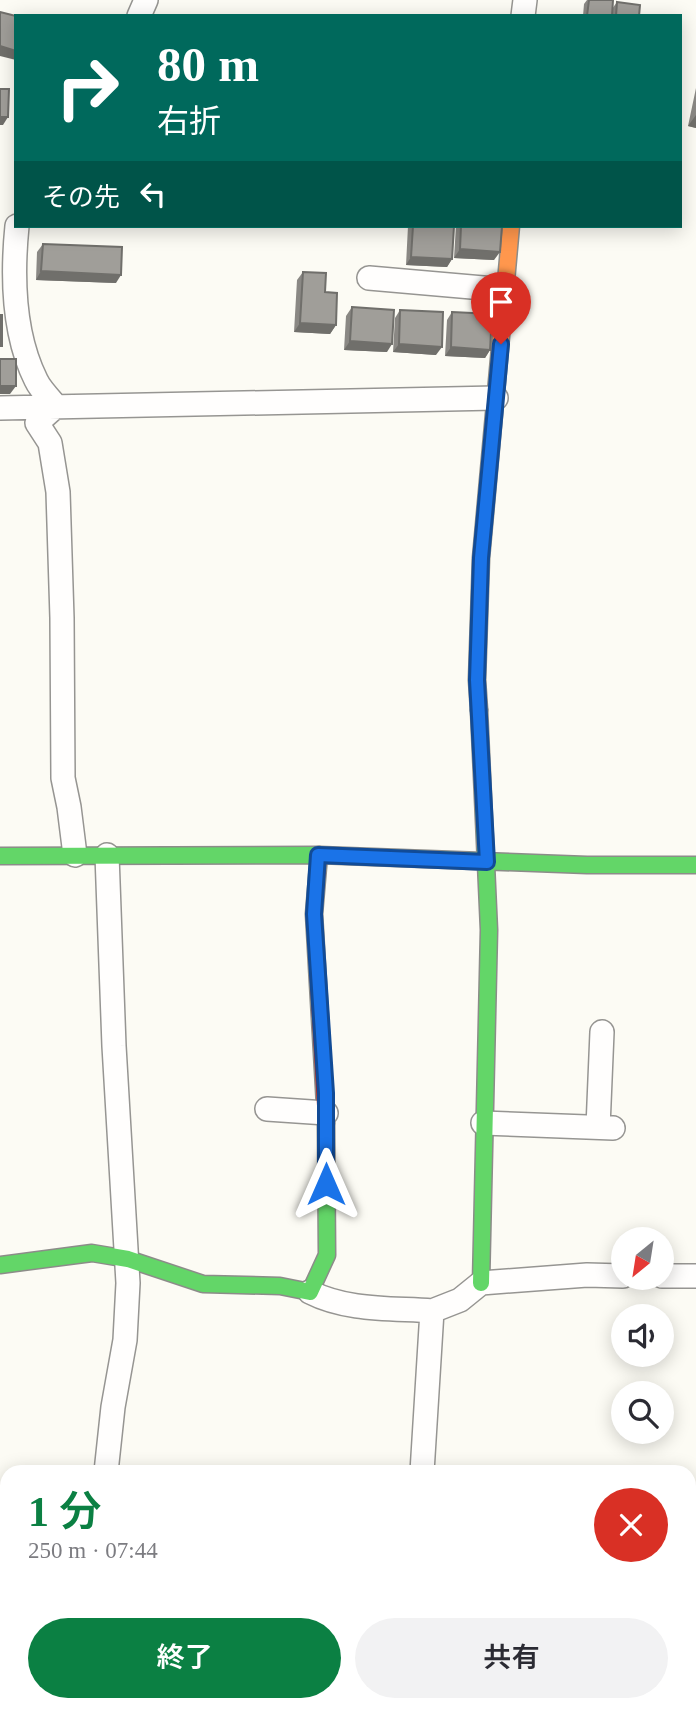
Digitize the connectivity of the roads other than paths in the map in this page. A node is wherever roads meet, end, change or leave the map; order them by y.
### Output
1 (18, 228) edge
2 (511, 228) edge
3 (369, 278) dead end
4 (506, 290) junction
5 (496, 398) junction
6 (56, 406) junction
7 (0, 410) edge
8 (37, 423) junction
9 (75, 855) junction
10 (107, 855) junction
11 (318, 855) junction
12 (0, 856) edge
13 (487, 862) junction
14 (696, 865) edge
15 (602, 1032) dead end
16 (267, 1109) dead end
17 (326, 1112) junction
18 (483, 1123) junction
19 (128, 1259) junction
20 (0, 1265) edge
21 (611, 1276) edge
22 (674, 1276) edge
23 (696, 1276) edge
24 (481, 1283) junction
25 (310, 1292) junction
26 (432, 1311) junction
27 (107, 1465) edge
28 (422, 1465) edge

1 - 6 street
2 - 4 street
3 - 4 street
4 - 5 street
5 - 6 street
5 - 13 street
6 - 7 street
6 - 8 street
7 - 8 street
8 - 9 street
9 - 10 street
9 - 12 street
10 - 11 street
10 - 19 street
11 - 13 street
11 - 17 street
13 - 14 street
13 - 18 street
15 - 18 street
16 - 17 street
17 - 25 street
18 - 24 street
19 - 20 street
19 - 25 street
19 - 27 street
21 - 24 street
22 - 23 street
24 - 26 street
25 - 26 street
26 - 28 street

